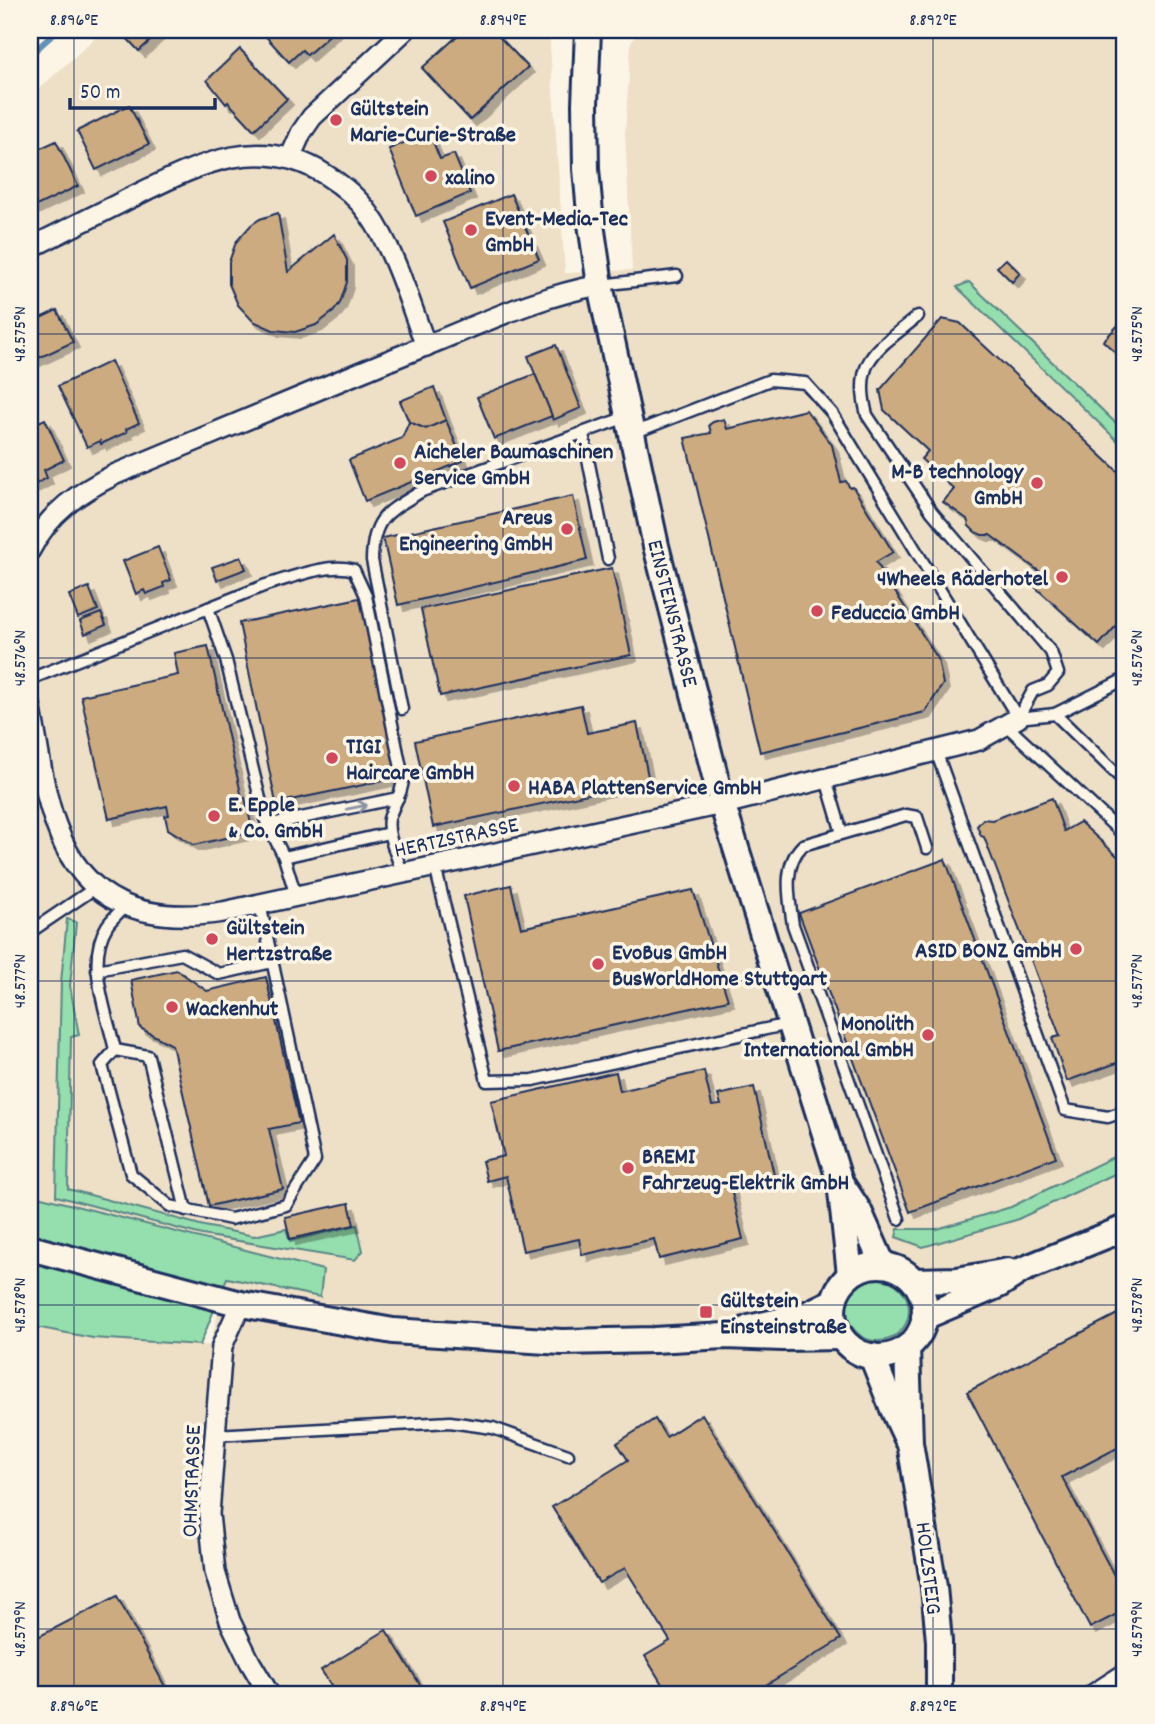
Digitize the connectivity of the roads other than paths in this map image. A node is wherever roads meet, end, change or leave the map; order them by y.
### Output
1 (405, 30) edge
2 (588, 30) edge
3 (290, 158) junction
4 (30, 248) edge
5 (677, 276) dead end
6 (600, 285) junction
7 (918, 316) dead end
8 (426, 346) junction
9 (631, 424) junction
10 (583, 434) junction
11 (30, 550) edge
12 (608, 559) dead end
13 (208, 608) junction
14 (30, 679) edge
15 (1125, 680) edge
16 (30, 704) edge
17 (402, 709) dead end
18 (1055, 714) junction
19 (1012, 722) junction
20 (936, 751) junction
21 (826, 779) junction
22 (1125, 782) edge
23 (398, 798) junction
24 (722, 803) junction
25 (267, 825) junction
26 (389, 833) junction
27 (842, 833) junction
28 (1125, 836) edge
29 (927, 848) dead end
30 (284, 857) junction
31 (435, 866) junction
32 (402, 873) junction
33 (95, 888) junction
34 (296, 896) junction
35 (260, 904) junction
36 (126, 905) junction
37 (30, 932) edge
38 (272, 962) junction
39 (97, 970) junction
40 (789, 1024) junction
41 (115, 1051) junction
42 (1125, 1111) edge
43 (840, 1182) junction
44 (186, 1210) junction
45 (899, 1219) dead end
46 (1125, 1228) edge
47 (30, 1248) edge
48 (883, 1265) junction
49 (1022, 1270) junction
50 (850, 1275) junction
51 (914, 1281) junction
52 (834, 1301) junction
53 (241, 1304) junction
54 (924, 1317) junction
55 (725, 1336) junction
56 (841, 1337) junction
57 (906, 1347) junction
58 (872, 1356) junction
59 (215, 1435) junction
60 (909, 1443) junction
61 (568, 1455) dead end
62 (1125, 1674) edge
63 (269, 1694) edge
64 (939, 1694) edge
65 (1094, 1694) edge

1 - 3 street
2 - 6 street, EINSTEINSTRASSE
3 - 4 street
3 - 8 street
5 - 6 lane
6 - 8 street
6 - 9 street, EINSTEINSTRASSE
7 - 19 lane
8 - 11 street
9 - 10 lane
9 - 19 lane
9 - 24 street, EINSTEINSTRASSE
10 - 12 lane
10 - 17 lane
13 - 14 lane
13 - 23 lane
13 - 25 lane
15 - 18 lane
16 - 33 street, HERTZSTRASSE
18 - 19 lane
18 - 22 lane
19 - 20 street, HERTZSTRASSE
19 - 28 lane
20 - 21 street, HERTZSTRASSE
20 - 42 lane
21 - 24 street, HERTZSTRASSE
21 - 27 lane
25 -> 23 lane
23 - 26 lane
24 - 31 street, HERTZSTRASSE
24 - 40 street, EINSTEINSTRASSE
25 - 30 lane
26 - 30 lane
26 - 32 lane
27 - 29 lane
27 - 45 lane
30 - 34 lane
31 - 32 street, HERTZSTRASSE
31 - 40 lane
32 - 34 street, HERTZSTRASSE
33 - 36 street, HERTZSTRASSE
33 - 37 lane
34 - 35 street, HERTZSTRASSE
35 - 36 street, HERTZSTRASSE
35 - 38 lane
36 - 39 lane
38 - 39 lane
38 - 44 lane
39 - 41 lane
40 - 43 street, EINSTEINSTRASSE
41 - 44 lane
41 - 44 lane
43 - 48 street, EINSTEINSTRASSE
43 - 50 street, EINSTEINSTRASSE
46 - 49 street
47 - 53 street
48 - 50 street
48 - 51 street
49 - 51 street
49 - 54 street
50 - 52 street
51 - 54 street
52 - 55 street
52 - 56 street
53 - 55 street
53 - 59 street, OHMSTRASSE
54 - 57 street
55 - 56 street
56 - 58 street
57 - 58 street
57 - 60 street, HOLZSTEIG
58 - 60 street, HOLZSTEIG
59 - 61 lane
59 - 63 street, OHMSTRASSE
60 - 64 street, HOLZSTEIG
62 - 65 street

